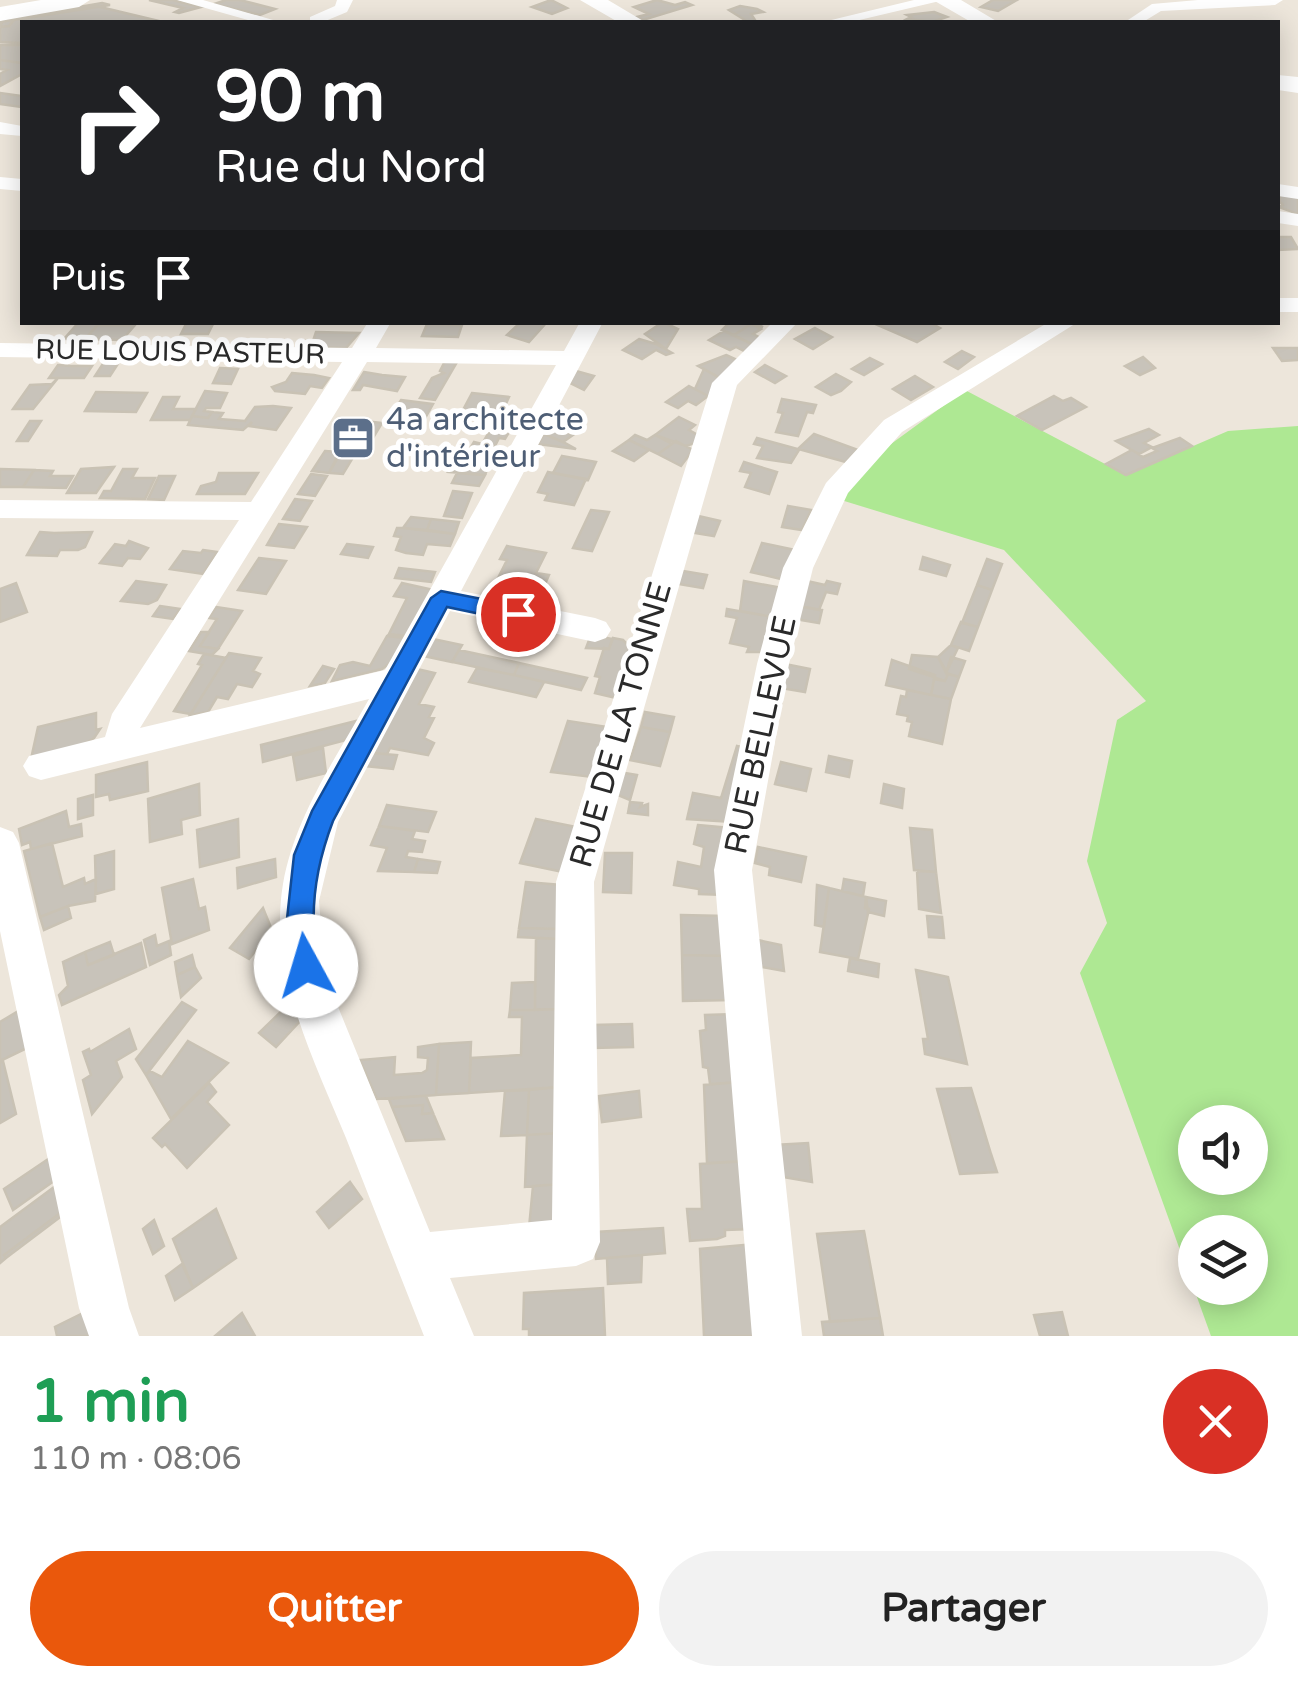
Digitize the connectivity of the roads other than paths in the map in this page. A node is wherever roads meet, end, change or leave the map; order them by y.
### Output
1 (79, 0) edge
2 (185, 0) edge
3 (345, 0) edge
4 (591, 0) edge
5 (936, 0) edge
6 (944, 0) edge
7 (1252, 0) edge
8 (1275, 0) edge
9 (1157, 3) edge
10 (0, 14) edge
11 (264, 20) edge
12 (316, 20) dead end
13 (630, 20) edge
14 (841, 20) edge
15 (983, 20) edge
16 (1136, 20) edge
17 (378, 325) edge
18 (590, 325) edge
19 (784, 325) edge
20 (1062, 325) edge
21 (0, 350) edge
22 (361, 354) junction
23 (572, 358) junction
24 (0, 509) edge
25 (260, 511) junction
26 (441, 598) junction
27 (595, 630) dead end
28 (396, 680) junction
29 (120, 748) junction
30 (42, 766) dead end
31 (0, 843) edge
32 (417, 1257) junction
33 (114, 1336) edge
34 (449, 1336) edge
35 (777, 1336) edge

1 - 10 street
2 - 11 street
3 - 12 street
4 - 13 street
5 - 14 street
6 - 15 street
7 - 8 street
7 - 9 street
9 - 16 street
17 - 22 street
18 - 23 street
19 - 32 street, RUE DE LA TONNE
20 - 35 street, RUE BELLEVUE
21 - 22 street, RUE LOUIS PASTEUR
22 - 23 street, RUE LOUIS PASTEUR
22 - 25 street
23 - 26 street
24 - 25 street
25 - 29 street
26 - 27 street
26 - 28 street
28 - 29 street
28 - 32 street
29 - 30 street
31 - 33 street
32 - 34 street

